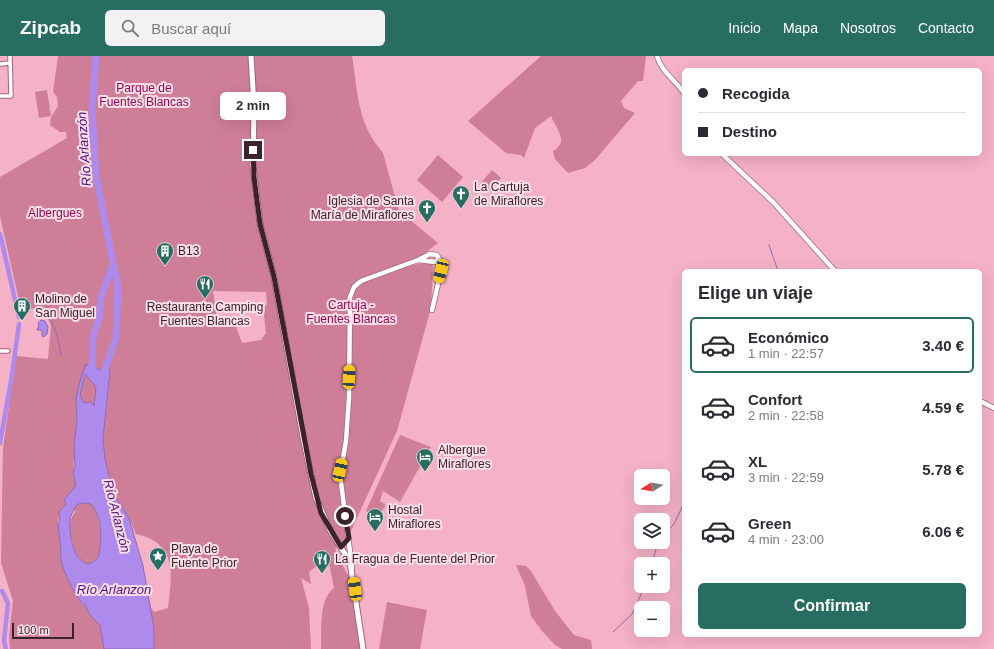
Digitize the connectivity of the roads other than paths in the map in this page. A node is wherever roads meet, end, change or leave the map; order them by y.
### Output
1 (10, 56) edge
2 (251, 56) edge
3 (657, 56) edge
4 (10, 63) junction
5 (0, 64) edge
6 (682, 90) edge
7 (0, 96) edge
8 (724, 156) edge
9 (418, 260) junction
10 (438, 262) junction
11 (833, 269) edge
12 (432, 310) dead end
13 (0, 351) edge
14 (8, 351) dead end
15 (982, 402) edge
16 (994, 408) edge
17 (349, 538) junction
18 (350, 546) junction
19 (342, 548) junction
20 (352, 568) junction
21 (363, 649) edge

1 - 4 street
2 - 19 main road
3 - 6 street
4 - 5 street
4 - 7 street
8 - 11 street
9 - 10 street
9 - 10 street
9 - 17 street
10 - 12 street
13 - 14 street
15 - 16 street
17 - 18 street
17 - 19 street
18 - 19 street
18 - 20 street
19 - 20 main road
20 - 21 main road

